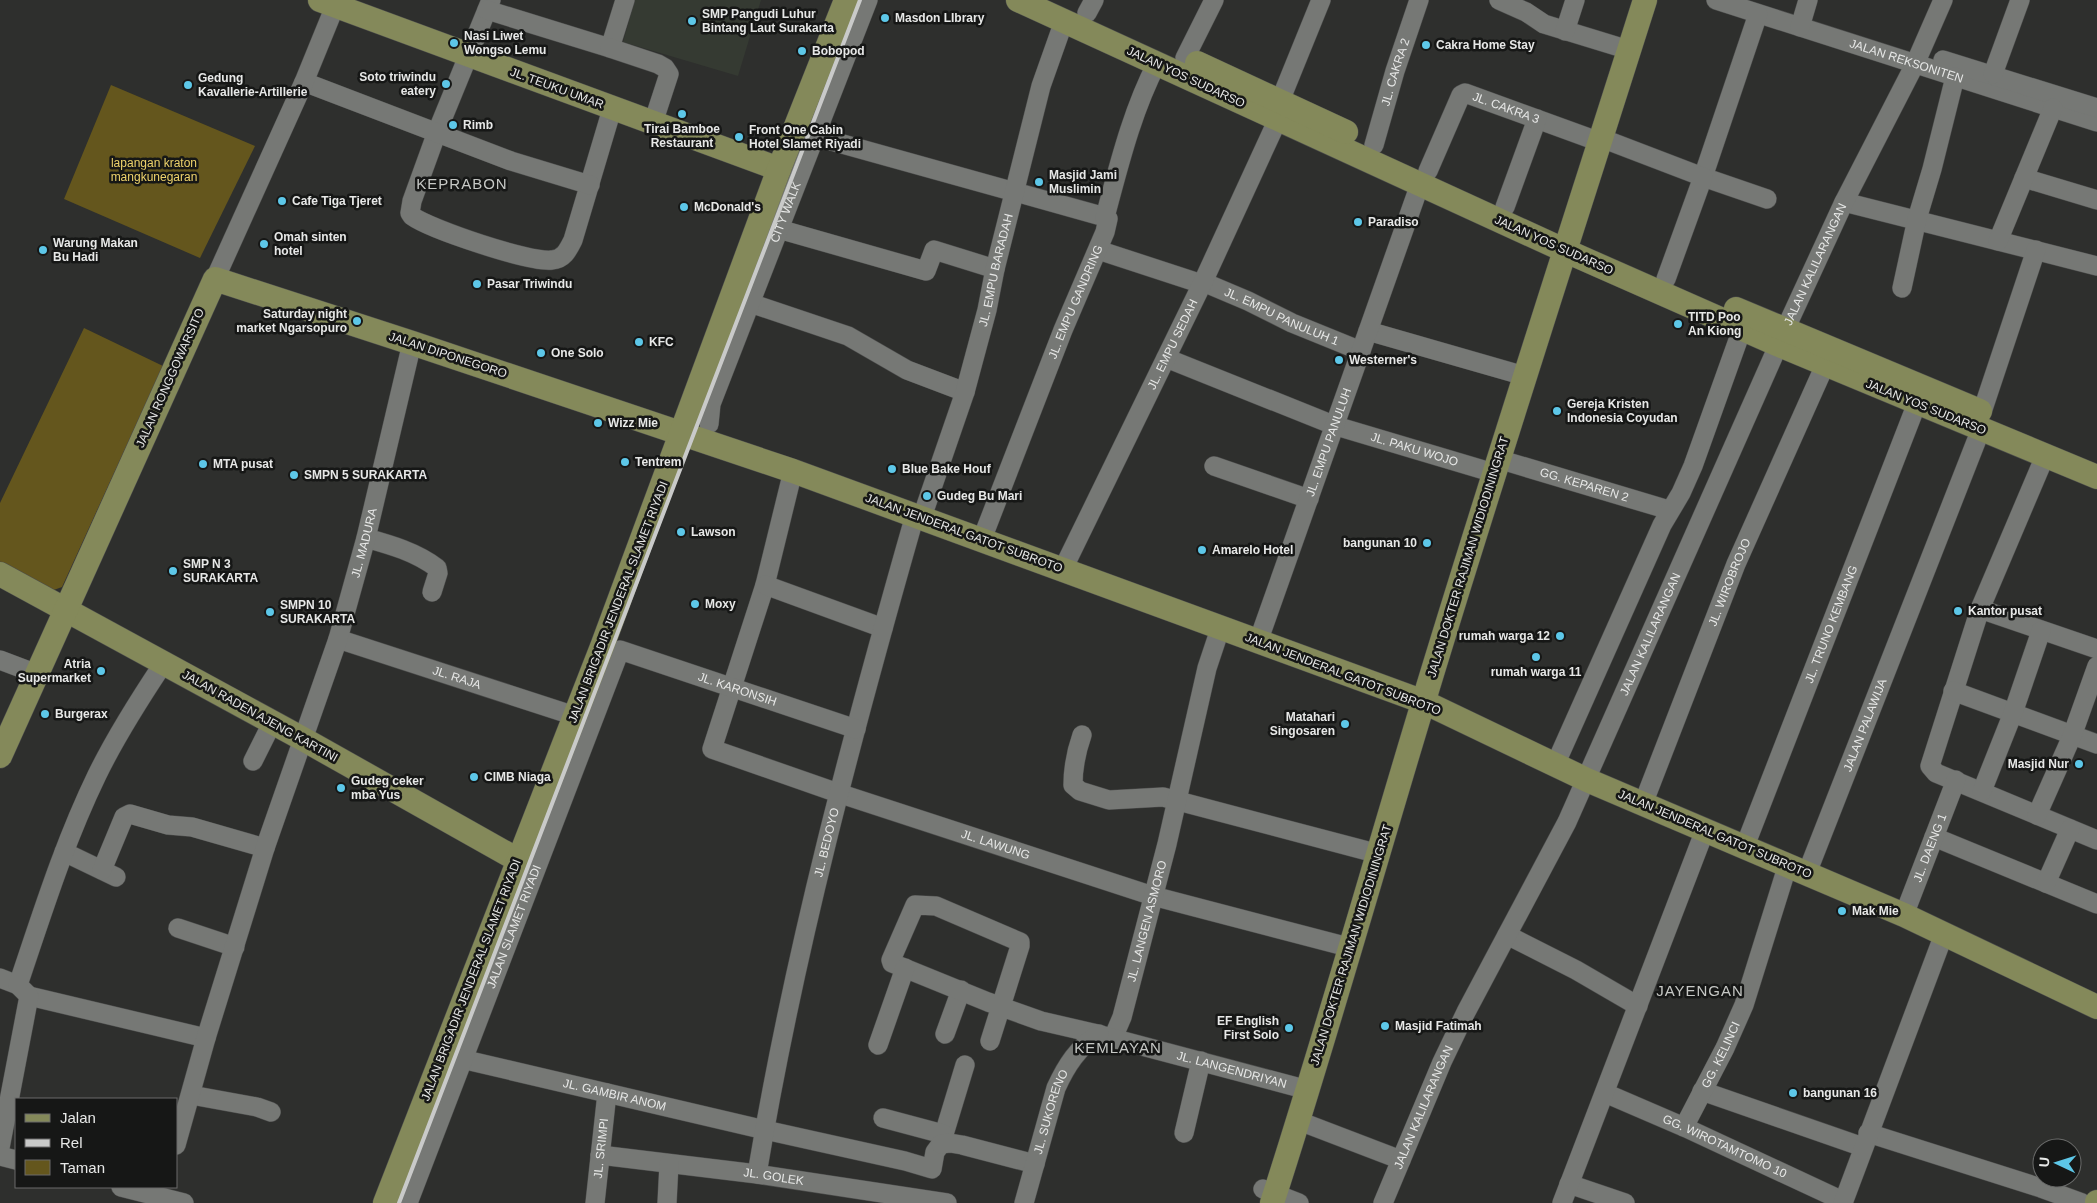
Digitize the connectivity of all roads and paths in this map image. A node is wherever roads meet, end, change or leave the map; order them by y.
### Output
1 (625, 0) edge
2 (846, 0) edge
3 (868, 0) edge
4 (1018, 0) edge
5 (1214, 0) edge
6 (1321, 0) edge
7 (1419, 0) edge
8 (1499, 0) edge
9 (1575, 0) edge
10 (1645, 0) edge
11 (1716, 0) edge
12 (1808, 0) edge
13 (1943, 0) edge
14 (2020, 0) edge
15 (331, 2) edge
16 (489, 5) edge
17 (1091, 7) edge
18 (1060, 10) edge
19 (1758, 14) junction
20 (847, 25) junction
21 (1827, 25) dead end
22 (1800, 27) junction
23 (1564, 31) junction
24 (610, 48) junction
25 (1629, 50) junction
26 (469, 56) junction
27 (1185, 58) junction
28 (1917, 59) junction
29 (1157, 63) junction
30 (1993, 74) junction
31 (1956, 77) junction
32 (304, 82) junction
33 (2053, 108) junction
34 (2097, 108) edge
35 (612, 109) junction
36 (1277, 112) junction
37 (1537, 118) junction
38 (2097, 122) edge
39 (653, 123) junction
40 (437, 132) junction
41 (805, 133) junction
42 (1601, 140) junction
43 (1374, 146) junction
44 (780, 169) junction
45 (1703, 177) junction
46 (1424, 178) junction
47 (2024, 178) junction
48 (590, 185) junction
49 (1014, 192) junction
50 (1767, 199) dead end
51 (2097, 200) edge
52 (1844, 202) junction
53 (1505, 207) junction
54 (1105, 217) junction
55 (1917, 219) junction
56 (769, 226) junction
57 (1998, 241) junction
58 (1568, 245) junction
59 (1098, 250) junction
60 (2036, 250) junction
61 (2097, 266) edge
62 (995, 269) junction
63 (215, 279) junction
64 (1666, 279) junction
65 (1203, 283) junction
66 (1902, 288) dead end
67 (741, 300) junction
68 (1742, 329) junction
69 (1368, 331) junction
70 (1782, 337) junction
71 (412, 343) junction
72 (1361, 352) junction
73 (1166, 358) junction
74 (1825, 365) junction
75 (1525, 376) junction
76 (965, 392) junction
77 (1916, 403) junction
78 (1982, 421) junction
79 (709, 424) dead end
80 (1336, 426) junction
81 (681, 433) junction
82 (1703, 439) junction
83 (1732, 451) junction
84 (2045, 456) junction
85 (2097, 460) edge
86 (1214, 466) dead end
87 (1496, 466) junction
88 (793, 471) junction
89 (2097, 477) edge
90 (1309, 499) junction
91 (1669, 510) junction
92 (919, 516) junction
93 (366, 538) junction
94 (982, 539) junction
95 (1063, 569) junction
96 (0, 574) edge
97 (765, 585) junction
98 (432, 592) dead end
99 (1980, 609) junction
100 (65, 611) junction
101 (1221, 626) junction
102 (883, 628) junction
103 (2041, 631) junction
104 (338, 640) junction
105 (1258, 642) junction
106 (2097, 649) edge
107 (620, 650) joint
108 (0, 660) edge
109 (163, 664) junction
110 (2097, 666) edge
111 (37, 674) junction
112 (732, 687) junction
113 (1953, 691) junction
114 (1424, 702) junction
115 (2013, 713) junction
116 (575, 716) junction
117 (272, 723) junction
118 (856, 729) junction
119 (1082, 735) dead end
120 (2072, 736) junction
121 (303, 739) junction
122 (2097, 744) edge
123 (2, 747) edge
124 (254, 760) dead end
125 (1555, 765) junction
126 (1586, 780) junction
127 (1956, 780) junction
128 (1982, 791) junction
129 (838, 793) junction
130 (553, 797) junction
131 (1176, 801) junction
132 (1643, 804) junction
133 (2037, 815) junction
134 (2070, 829) junction
135 (1705, 830) junction
136 (1934, 837) junction
137 (2097, 840) edge
138 (1745, 846) junction
139 (266, 848) junction
140 (64, 852) junction
141 (1379, 854) junction
142 (518, 860) junction
143 (1797, 869) junction
144 (2046, 882) junction
145 (1153, 896) junction
146 (2097, 904) edge
147 (1904, 915) junction
148 (178, 928) dead end
149 (1944, 934) junction
150 (1507, 935) junction
151 (235, 947) junction
152 (1352, 948) junction
153 (905, 968) junction
154 (0, 978) edge
155 (962, 990) junction
156 (23, 991) junction
157 (1638, 1006) junction
158 (1001, 1007) junction
159 (2097, 1007) edge
160 (945, 1034) dead end
161 (1106, 1036) junction
162 (206, 1038) junction
163 (990, 1041) dead end
164 (878, 1045) dead end
165 (453, 1057) junction
166 (1201, 1062) junction
167 (964, 1065) dead end
168 (5, 1084) edge
169 (1308, 1090) junction
170 (1702, 1091) junction
171 (607, 1093) junction
172 (1605, 1093) junction
173 (191, 1095) junction
174 (271, 1112) dead end
175 (883, 1118) dead end
176 (1299, 1121) junction
177 (1684, 1127) junction
178 (764, 1130) junction
179 (1184, 1133) dead end
180 (178, 1137) edge
181 (942, 1139) junction
182 (1866, 1140) junction
183 (0, 1148) edge
184 (600, 1155) junction
185 (0, 1156) edge
186 (15, 1160) edge
187 (1401, 1160) junction
188 (669, 1164) junction
189 (1034, 1164) junction
190 (932, 1169) junction
191 (757, 1174) junction
192 (1569, 1184) junction
193 (125, 1188) edge
194 (1270, 1195) edge
195 (161, 1196) edge
196 (928, 1200) junction
197 (1030, 1201) edge
198 (1843, 1202) edge
199 (184, 1203) edge
200 (386, 1203) edge
201 (408, 1203) edge
202 (595, 1203) edge
203 (667, 1203) edge
204 (947, 1203) edge
205 (1299, 1203) edge
206 (1383, 1203) edge
207 (1562, 1203) edge
208 (1625, 1203) edge
209 (2082, 1203) edge

1 - 24 street
2 - 20 main road, JALAN BRIGADIR JENDERAL SLAMET RIYADI
3 - 20 street
4 - 18 main road, JALAN YOS SUDARSO
5 - 27 street
6 - 36 street, JL. EMPU SEDAH
7 - 43 street, JL. CAKRA 2
8 - 23 street
9 - 23 street
10 - 25 main road, JALAN DOKTER RAJIMAN WIDIODININGRAT
11 - 19 street, JALAN REKSONITEN
12 - 22 street
13 - 28 street, JALAN KALILARANGAN
14 - 30 street
15 - 26 main road, JL. TEUKU UMAR
15 - 32 street, JALAN RONGGOWARSITO
16 - 24 street
16 - 26 street
17 - 18 main road, JALAN YOS SUDARSO
17 - 27 main road, JALAN YOS SUDARSO
18 - 29 main road, JALAN YOS SUDARSO
18 - 49 street, JL. EMPU BARADAH
19 - 22 street, JALAN REKSONITEN
19 - 45 street
20 - 41 main road, JALAN BRIGADIR JENDERAL SLAMET RIYADI
21 - 28 street
22 - 28 street, JALAN REKSONITEN
23 - 25 street
24 - 39 street
25 - 42 main road, JALAN DOKTER RAJIMAN WIDIODININGRAT
26 - 35 main road, JL. TEUKU UMAR
26 - 40 street
27 - 36 main road, JALAN YOS SUDARSO
28 - 30 street
28 - 31 street, JALAN REKSONITEN
28 - 52 street, JALAN KALILARANGAN
29 - 36 main road, JALAN YOS SUDARSO
29 - 54 street, JL. EMPU GANDRING
30 - 34 street
31 - 33 street, JALAN REKSONITEN
31 - 55 street
32 - 40 street
32 - 63 street, JALAN RONGGOWARSITO
33 - 38 street, JALAN REKSONITEN
33 - 47 street
35 - 39 main road, JL. TEUKU UMAR
35 - 48 street
36 - 43 main road, JALAN YOS SUDARSO
36 - 46 main road, JALAN YOS SUDARSO
36 - 65 street, JL. EMPU SEDAH
37 - 42 street, JL. CAKRA 3
37 - 46 street, JL. CAKRA 3
37 - 53 street
39 - 44 main road, JL. TEUKU UMAR
40 - 48 street
40 - 48 street
41 - 44 main road, JALAN BRIGADIR JENDERAL SLAMET RIYADI
41 - 49 street
41 - 56 street, CITY WALK
42 - 45 street, JL. CAKRA 3
42 - 58 main road, JALAN DOKTER RAJIMAN WIDIODININGRAT
43 - 46 main road, JALAN YOS SUDARSO
44 - 56 main road, JALAN BRIGADIR JENDERAL SLAMET RIYADI
45 - 50 street, JL. CAKRA 3
45 - 64 street
46 - 53 main road, JALAN YOS SUDARSO
46 - 58 main road, JALAN YOS SUDARSO
46 - 69 street, JL. EMPU PANULUH
47 - 51 street
47 - 57 street
49 - 54 street
49 - 62 street, JL. EMPU BARADAH
52 - 55 street
52 - 70 street, JALAN KALILARANGAN
53 - 58 main road, JALAN YOS SUDARSO
54 - 59 street, JL. EMPU GANDRING
55 - 57 street
55 - 66 street
56 - 62 street
56 - 67 main road, JALAN BRIGADIR JENDERAL SLAMET RIYADI
57 - 60 street
58 - 64 main road, JALAN YOS SUDARSO
58 - 68 main road, JALAN YOS SUDARSO
58 - 75 main road, JALAN DOKTER RAJIMAN WIDIODININGRAT
59 - 65 street, JL. EMPU PANULUH 1
59 - 94 street, JL. EMPU GANDRING
60 - 61 street
60 - 78 street, JALAN PALAWIJA
62 - 76 street, JL. EMPU BARADAH
63 - 71 main road, JALAN DIPONEGORO
63 - 100 main road, JALAN RONGGOWARSITO
64 - 70 main road, JALAN YOS SUDARSO
65 - 72 street, JL. EMPU PANULUH 1
65 - 73 street, JL. EMPU SEDAH
67 - 76 street
67 - 79 street
67 - 81 main road, JALAN BRIGADIR JENDERAL SLAMET RIYADI
68 - 70 main road, JALAN YOS SUDARSO
68 - 82 street
69 - 72 street, JL. EMPU PANULUH
69 - 75 street
70 - 74 main road, JALAN YOS SUDARSO
70 - 78 main road, JALAN YOS SUDARSO
70 - 83 street, JALAN KALILARANGAN
71 - 81 main road, JALAN DIPONEGORO
71 - 93 street, JL. MADURA
72 - 80 street, JL. EMPU PANULUH
73 - 80 street, JL. PAKU WOJO
73 - 95 street, JL. EMPU SEDAH
74 - 77 main road, JALAN YOS SUDARSO
74 - 132 street, JL. WIROBROJO
75 - 87 main road, JALAN DOKTER RAJIMAN WIDIODININGRAT
76 - 92 street, JL. EMPU BARADAH
77 - 78 main road, JALAN YOS SUDARSO
77 - 138 street, JL. TRUNO KEMBANG
78 - 84 main road, JALAN YOS SUDARSO
78 - 85 main road, JALAN YOS SUDARSO
78 - 143 street, JALAN PALAWIJA
80 - 87 street, JL. PAKU WOJO
80 - 90 street, JL. EMPU PANULUH
81 - 88 main road, JALAN JENDERAL GATOT SUBROTO
81 - 116 main road, JALAN BRIGADIR JENDERAL SLAMET RIYADI
82 - 83 street
82 - 91 street
83 - 126 street, JALAN KALILARANGAN
84 - 89 main road, JALAN YOS SUDARSO
84 - 99 street
86 - 90 street
87 - 91 street, GG. KEPAREN 2
87 - 114 main road, JALAN DOKTER RAJIMAN WIDIODININGRAT
88 - 92 main road, JALAN JENDERAL GATOT SUBROTO
88 - 97 street
90 - 105 street, JL. EMPU PANULUH
91 - 125 street
92 - 94 main road, JALAN JENDERAL GATOT SUBROTO
92 - 102 street, JL. BEDOYO
93 - 98 street
93 - 104 street, JL. MADURA
94 - 95 main road, JALAN JENDERAL GATOT SUBROTO
95 - 101 main road, JALAN JENDERAL GATOT SUBROTO
96 - 100 main road, JALAN RADEN AJENG KARTINI
97 - 102 street
97 - 112 street
99 - 103 street
99 - 113 street
100 - 109 main road, JALAN RADEN AJENG KARTINI
100 - 111 main road, JALAN RONGGOWARSITO
101 - 105 main road, JALAN JENDERAL GATOT SUBROTO
101 - 131 street, JL. LANGEN ASMORO
102 - 118 street, JL. BEDOYO
103 - 106 street
103 - 115 street
104 - 116 street, JL. RAJA
104 - 121 street, JL. MADURA
105 - 114 main road, JALAN JENDERAL GATOT SUBROTO
107 - 112 street, JL. KARONSIH
107 - 130 street, JALAN SLAMET RIYADI
108 - 111 street
109 - 117 main road, JALAN RADEN AJENG KARTINI
109 - 140 street
110 - 120 street
111 - 123 main road, JALAN RONGGOWARSITO
112 - 118 street, JL. KARONSIH
112 - 129 street, JL. LAWUNG
113 - 115 street
113 - 127 street
114 - 125 main road, JALAN JENDERAL GATOT SUBROTO
114 - 141 main road, JALAN DOKTER RAJIMAN WIDIODININGRAT
115 - 120 street
115 - 128 street
116 - 130 main road, JALAN BRIGADIR JENDERAL SLAMET RIYADI
117 - 121 main road, JALAN RADEN AJENG KARTINI
117 - 124 street
118 - 129 street, JL. BEDOYO
119 - 131 street
120 - 122 street
120 - 133 street
121 - 139 street, JL. MADURA
121 - 142 main road, JALAN RADEN AJENG KARTINI
125 - 126 main road, JALAN JENDERAL GATOT SUBROTO
126 - 132 main road, JALAN JENDERAL GATOT SUBROTO
126 - 150 street, JALAN KALILARANGAN
127 - 128 street
127 - 136 street, JL. DAENG 1
128 - 133 street
129 - 145 street, JL. LAWUNG
129 - 178 street, JL. BEDOYO
130 - 142 main road, JALAN BRIGADIR JENDERAL SLAMET RIYADI
130 - 165 street, JALAN SLAMET RIYADI
131 - 141 street
131 - 145 street, JL. LANGEN ASMORO
132 - 135 main road, JALAN JENDERAL GATOT SUBROTO
133 - 134 street
134 - 137 street
134 - 144 street
135 - 138 main road, JALAN JENDERAL GATOT SUBROTO
135 - 157 street
136 - 144 street
136 - 147 street, JL. DAENG 1
138 - 143 main road, JALAN JENDERAL GATOT SUBROTO
139 - 140 street
139 - 151 street, JL. MADURA
140 - 156 street
141 - 152 main road, JALAN DOKTER RAJIMAN WIDIODININGRAT
142 - 165 main road, JALAN BRIGADIR JENDERAL SLAMET RIYADI
143 - 147 main road, JALAN JENDERAL GATOT SUBROTO
143 - 170 street, GG. KELINCI
144 - 146 street
145 - 152 street, JL. LAWUNG
145 - 161 street, JL. LANGEN ASMORO
147 - 149 main road, JALAN JENDERAL GATOT SUBROTO
148 - 151 street
149 - 159 main road, JALAN JENDERAL GATOT SUBROTO
149 - 182 street
150 - 157 street
150 - 187 street, JALAN KALILARANGAN
151 - 162 street, JL. MADURA
152 - 169 main road, JALAN DOKTER RAJIMAN WIDIODININGRAT
153 - 155 street, JL. LANGENDRIYAN
153 - 158 street
153 - 164 street
154 - 156 street
155 - 158 street, JL. LANGENDRIYAN
155 - 160 street
156 - 162 street
156 - 168 street
157 - 172 street
158 - 161 street, JL. LANGENDRIYAN
158 - 163 street
161 - 166 street, JL. LANGENDRIYAN
161 - 189 street, JL. SUKORENO
162 - 173 street, JL. MADURA
165 - 171 street, JL. GAMBIR ANOM
165 - 200 main road, JALAN BRIGADIR JENDERAL SLAMET RIYADI
165 - 201 street, JALAN SLAMET RIYADI
166 - 169 street, JL. LANGENDRIYAN
166 - 179 street
167 - 181 street
168 - 183 street
169 - 176 main road, JALAN DOKTER RAJIMAN WIDIODININGRAT
170 - 177 street, GG. KELINCI
170 - 182 street
171 - 178 street, JL. GAMBIR ANOM
171 - 184 street, JL. SRIMPI
172 - 177 street, GG. WIROTAMTOMO 10
172 - 192 street
173 - 174 street
173 - 180 street, JL. MADURA
175 - 181 street
176 - 187 street
176 - 194 main road, JALAN DOKTER RAJIMAN WIDIODININGRAT
177 - 198 street, GG. WIROTAMTOMO 10
178 - 190 street, JL. GAMBIR ANOM
178 - 191 street, JL. BEDOYO
181 - 189 street
181 - 190 street
182 - 198 street
182 - 209 street
184 - 188 street, JL. GOLEK
184 - 202 street, JL. SRIMPI
185 - 186 street
187 - 206 street, JALAN KALILARANGAN
188 - 191 street, JL. GOLEK
188 - 203 street
189 - 197 street, JL. SUKORENO
190 - 196 street
191 - 196 street, JL. GOLEK
192 - 207 street
192 - 208 street
193 - 195 street
194 - 205 street
195 - 199 street
196 - 204 street, JL. GOLEK

